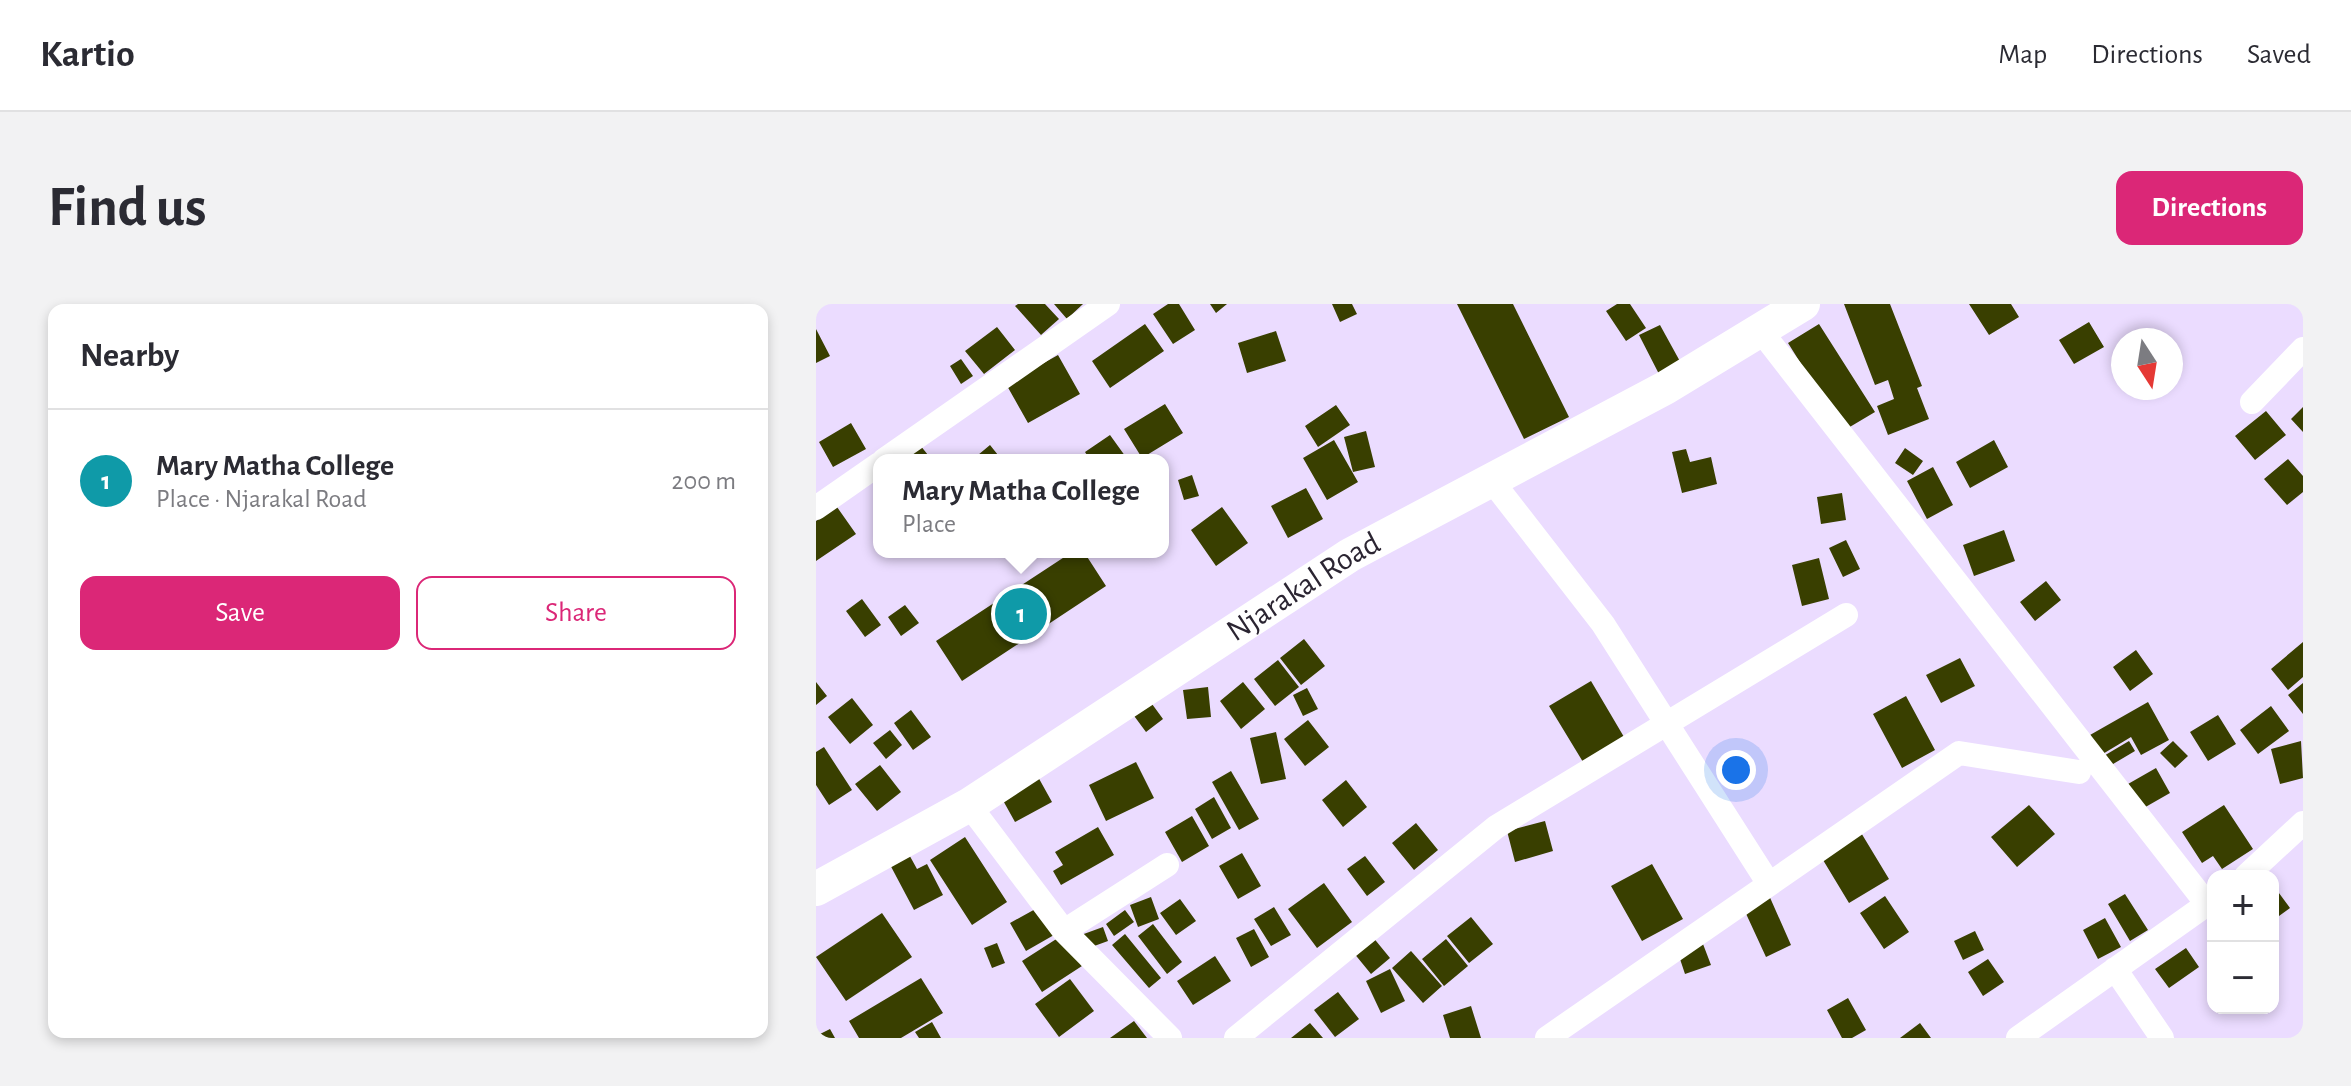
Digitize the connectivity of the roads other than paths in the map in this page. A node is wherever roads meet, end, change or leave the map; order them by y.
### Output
1 (1108, 304) edge
2 (1803, 304) edge
3 (1760, 330) junction
4 (2303, 349) edge
5 (2252, 402) dead end
6 (893, 454) edge
7 (873, 468) edge
8 (1492, 481) junction
9 (816, 508) edge
10 (1846, 615) dead end
11 (1666, 723) junction
12 (2079, 772) dead end
13 (969, 805) junction
14 (2303, 823) edge
15 (1167, 865) dead end
16 (2252, 870) edge
17 (1769, 884) junction
18 (816, 889) edge
19 (2207, 898) edge
20 (2207, 904) edge
21 (1064, 931) junction
22 (2115, 969) junction
23 (1170, 1038) edge
24 (1236, 1038) edge
25 (1547, 1038) edge
26 (2018, 1038) edge
27 (2162, 1038) edge

1 - 6 street
2 - 3 main road, Njarakal Road
3 - 8 main road, Njarakal Road
3 - 19 street
4 - 5 street
7 - 9 street
8 - 11 street
8 - 13 main road, Njarakal Road
10 - 11 street
11 - 17 street
11 - 24 street
12 - 17 street
13 - 18 main road, Njarakal Road
13 - 21 street
14 - 16 street
15 - 21 street
17 - 25 street
20 - 22 street
21 - 23 street
22 - 26 street
22 - 27 street

